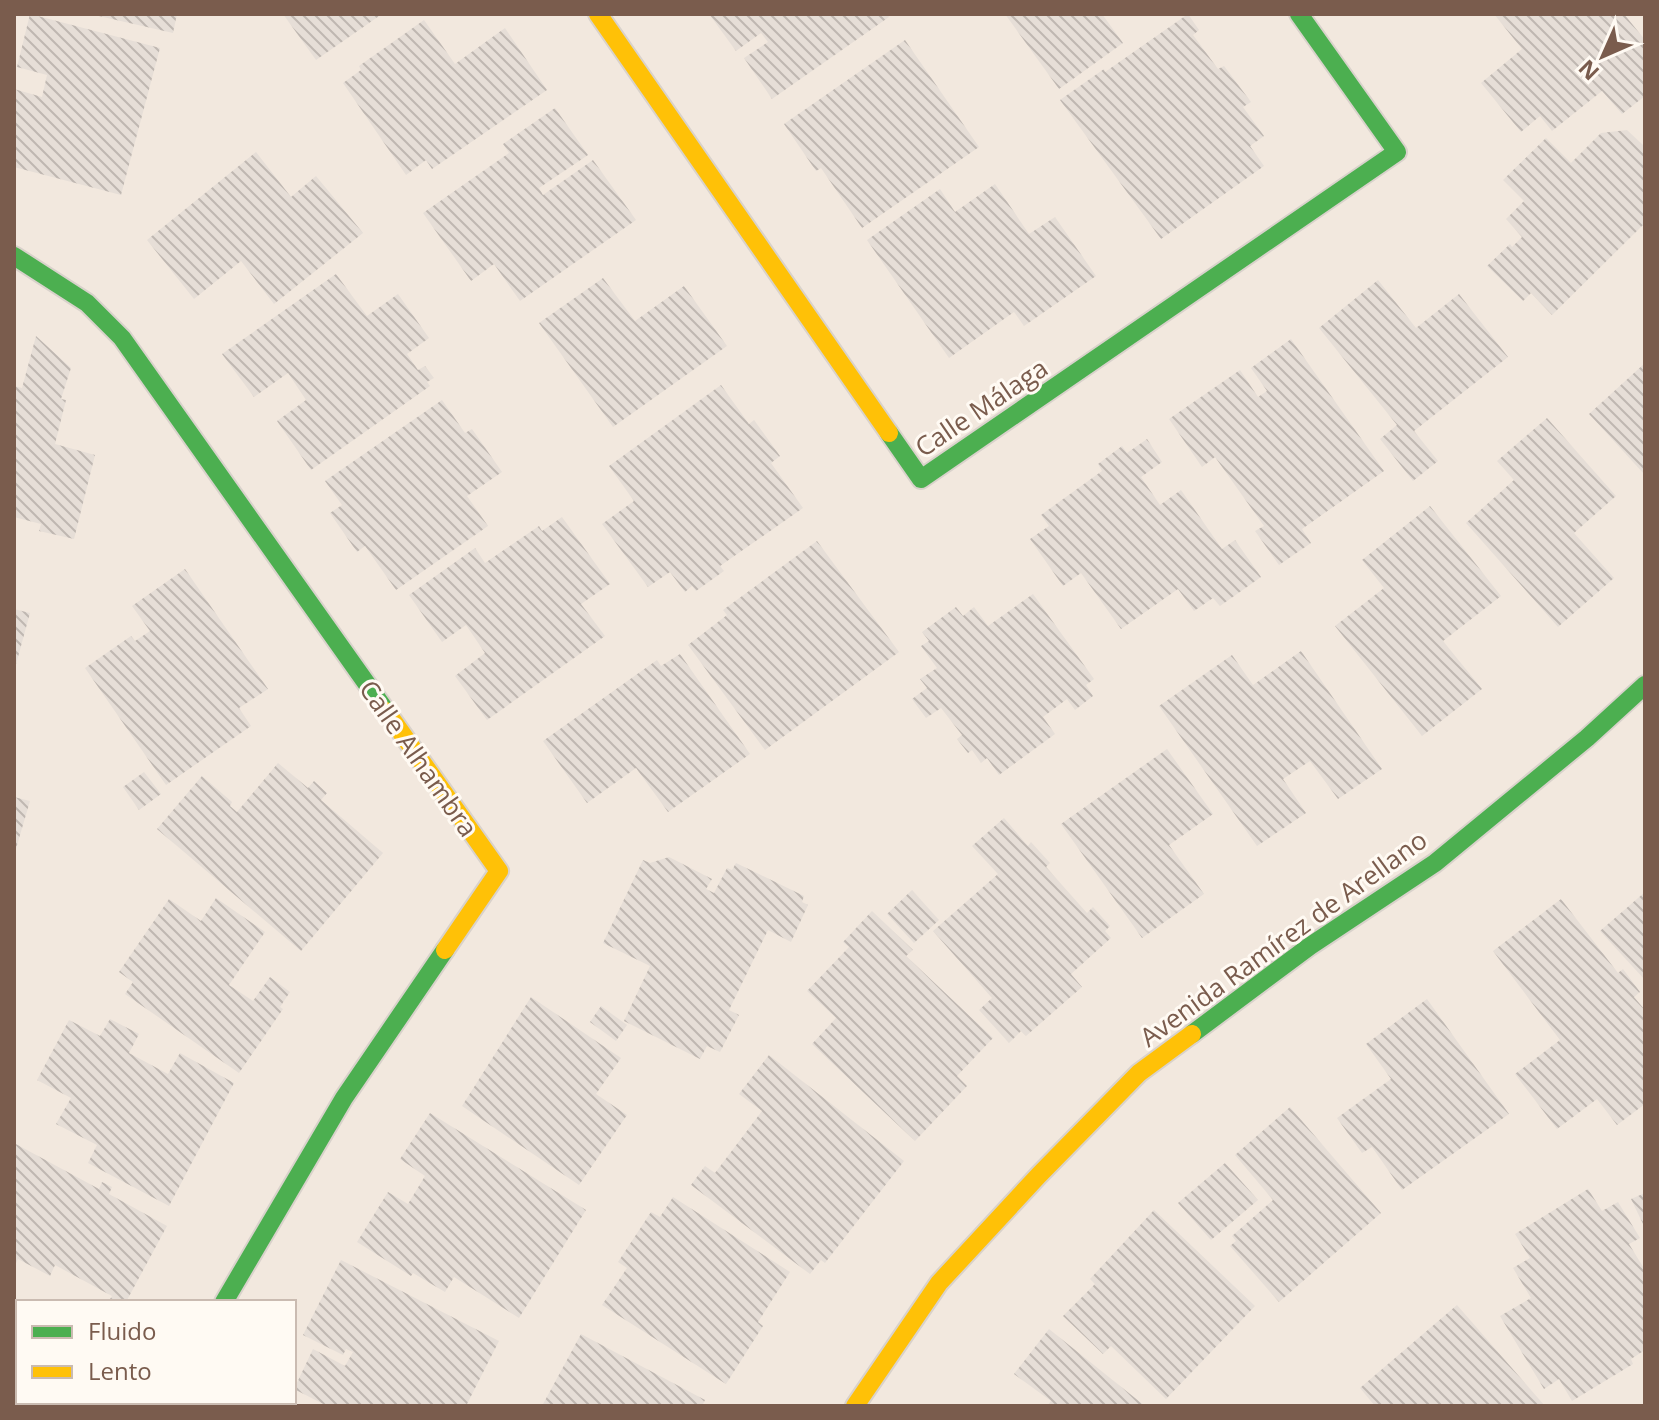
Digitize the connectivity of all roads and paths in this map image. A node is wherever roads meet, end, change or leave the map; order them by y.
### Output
1 (598, 14) edge
2 (1299, 14) edge
3 (14, 256) edge
4 (1645, 685) edge
5 (225, 1300) edge
6 (855, 1406) edge

1 - 2 street, Calle Málaga
3 - 5 street, Calle Alhambra
4 - 6 street, Avenida Ramírez de Arellano

